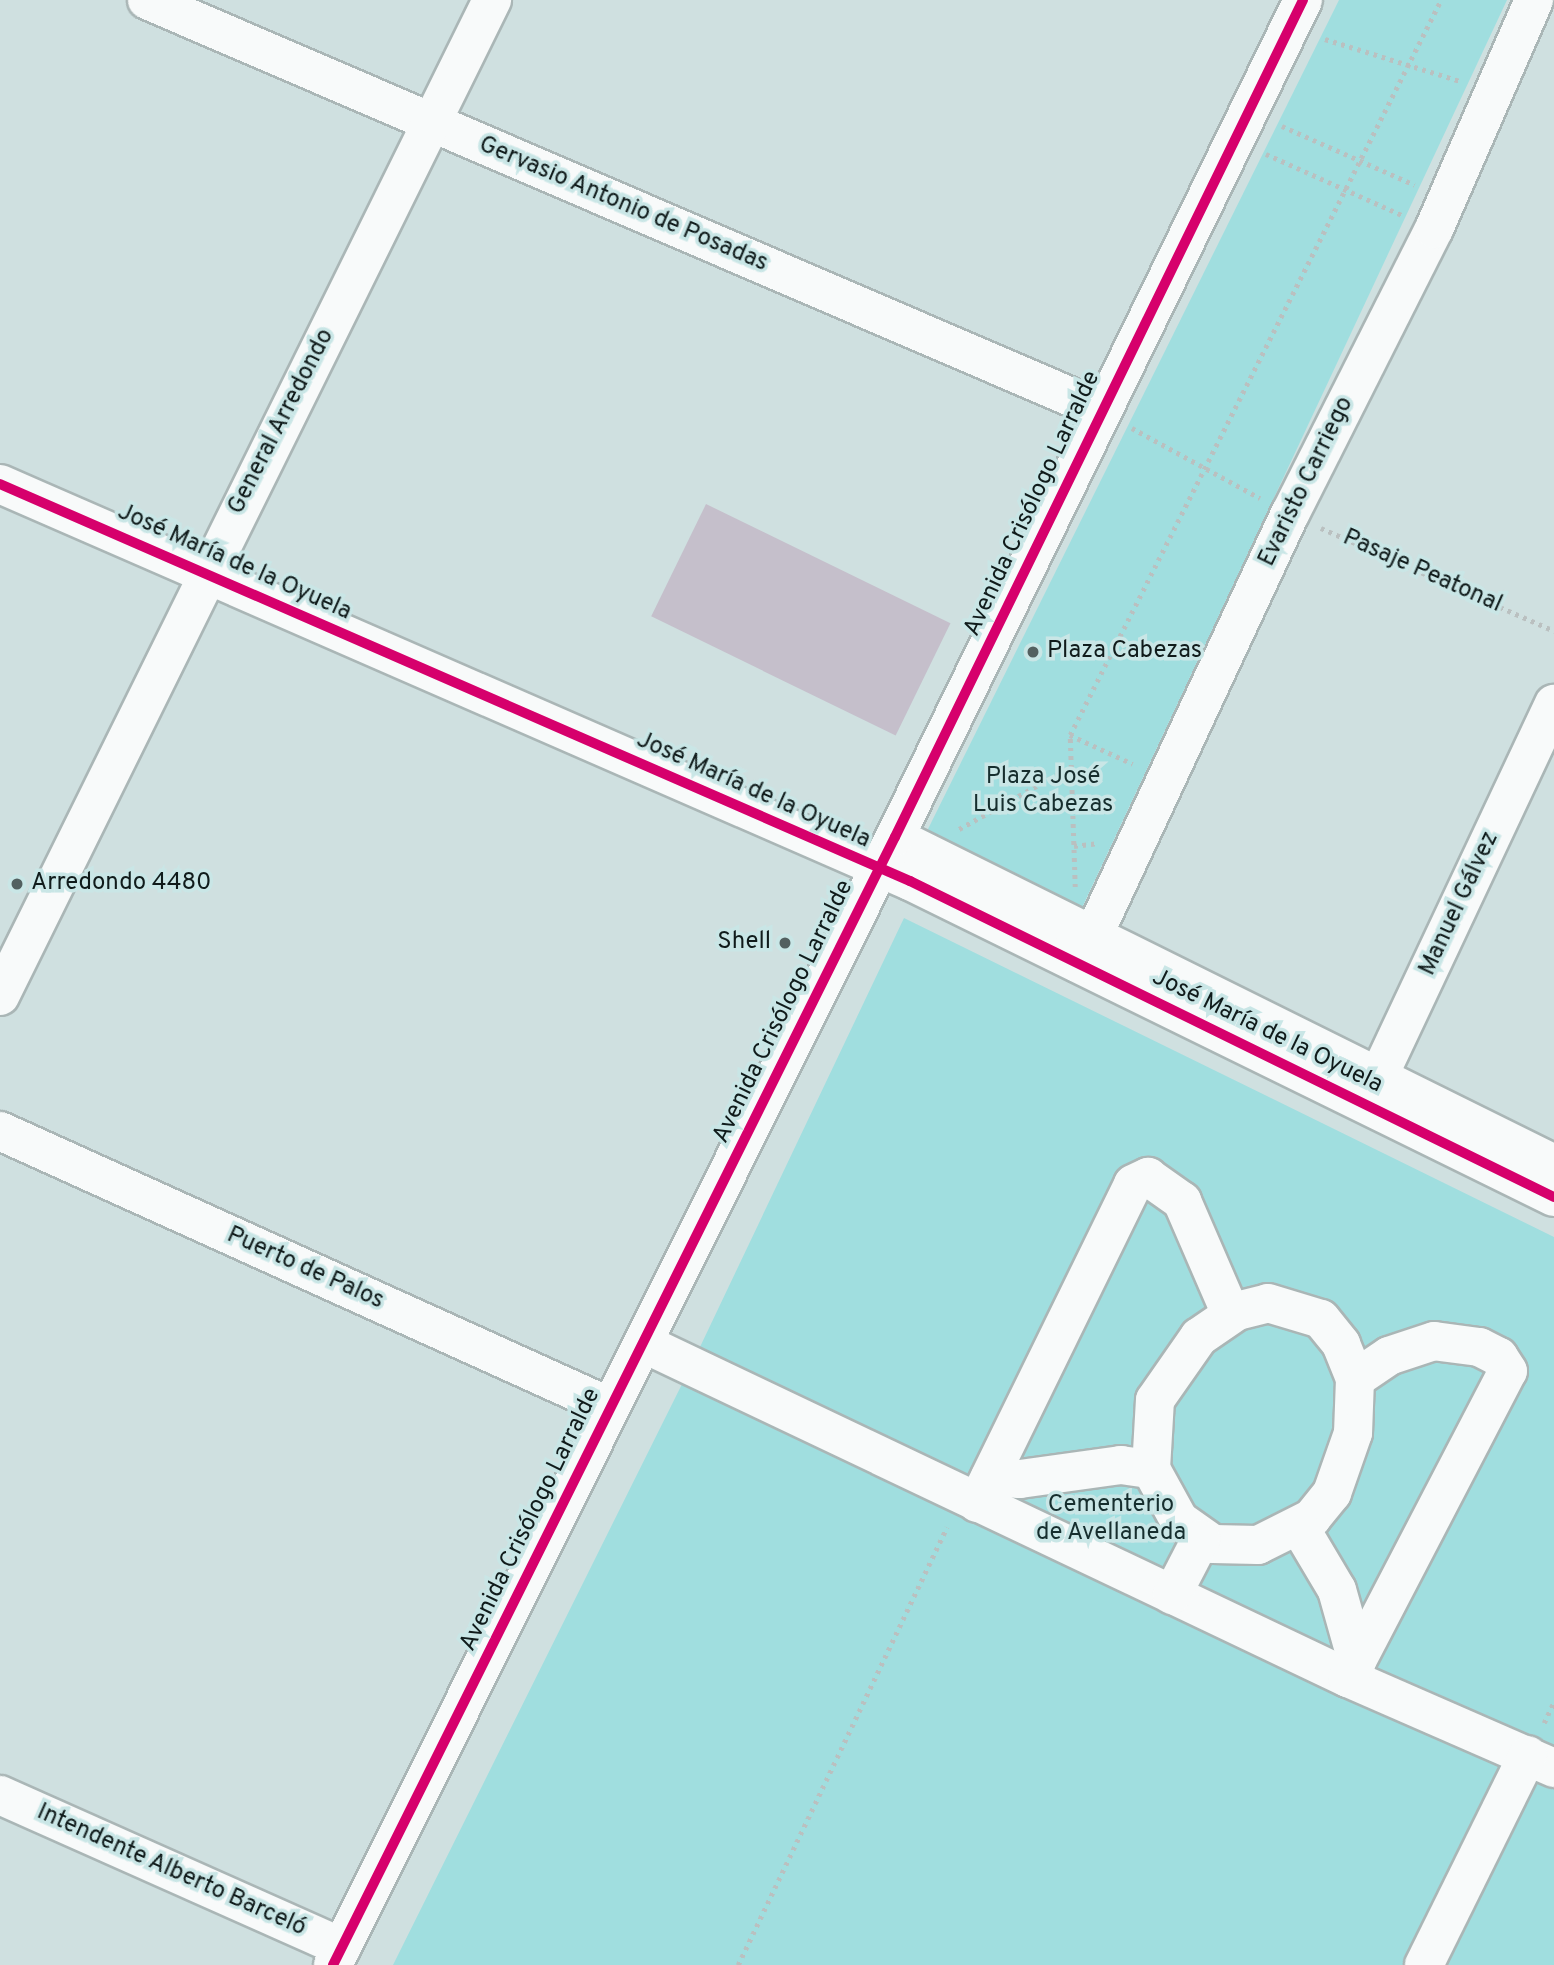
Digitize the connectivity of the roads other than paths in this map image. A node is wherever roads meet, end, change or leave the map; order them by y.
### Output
1 (148, 0) edge
2 (492, 0) edge
3 (1535, 0) edge
4 (1296, 14) edge
5 (433, 123) junction
6 (1099, 409) junction
7 (0, 484) edge
8 (206, 574) junction
9 (1554, 704) edge
10 (887, 853) junction
11 (1086, 951) junction
12 (0, 996) edge
13 (1372, 1091) junction
14 (0, 1131) edge
15 (1554, 1164) edge
16 (1554, 1197) edge
17 (1231, 1314) junction
18 (643, 1343) junction
19 (1355, 1379) junction
20 (610, 1407) junction
21 (1152, 1469) junction
22 (976, 1492) junction
23 (1299, 1526) junction
24 (1201, 1539) junction
25 (1172, 1595) junction
26 (1352, 1670) junction
27 (1541, 1761) edge
28 (0, 1796) edge
29 (337, 1956) edge
30 (1424, 1965) edge

1 - 5 street, Gervasio Antonio de Posadas
2 - 5 street, General Arredondo
3 - 11 street, Evaristo Carriego
4 - 6 street, Avenida Crisólogo Larralde
5 - 6 street, Gervasio Antonio de Posadas
5 - 8 street, General Arredondo
6 - 10 street, Avenida Crisólogo Larralde
7 - 8 street, José María de la Oyuela
8 - 10 street, José María de la Oyuela
8 - 12 street, General Arredondo
9 - 13 street, Manuel Gálvez
10 - 11 street, José María de la Oyuela
10 - 18 street, Avenida Crisólogo Larralde
11 - 13 street, José María de la Oyuela
13 - 15 street, José María de la Oyuela
13 - 16 street, José María de la Oyuela
14 - 20 street, Puerto de Palos
17 - 19 street
17 - 21 street
17 - 22 street
18 - 20 street, Avenida Crisólogo Larralde
18 - 22 street
19 - 23 street
19 - 26 street
20 - 29 street, Avenida Crisólogo Larralde
21 - 22 street
21 - 24 street
22 - 25 street
23 - 24 street
23 - 26 street
24 - 25 street
25 - 26 street
26 - 27 street
27 - 30 street
28 - 29 street, Intendente Alberto Barceló

